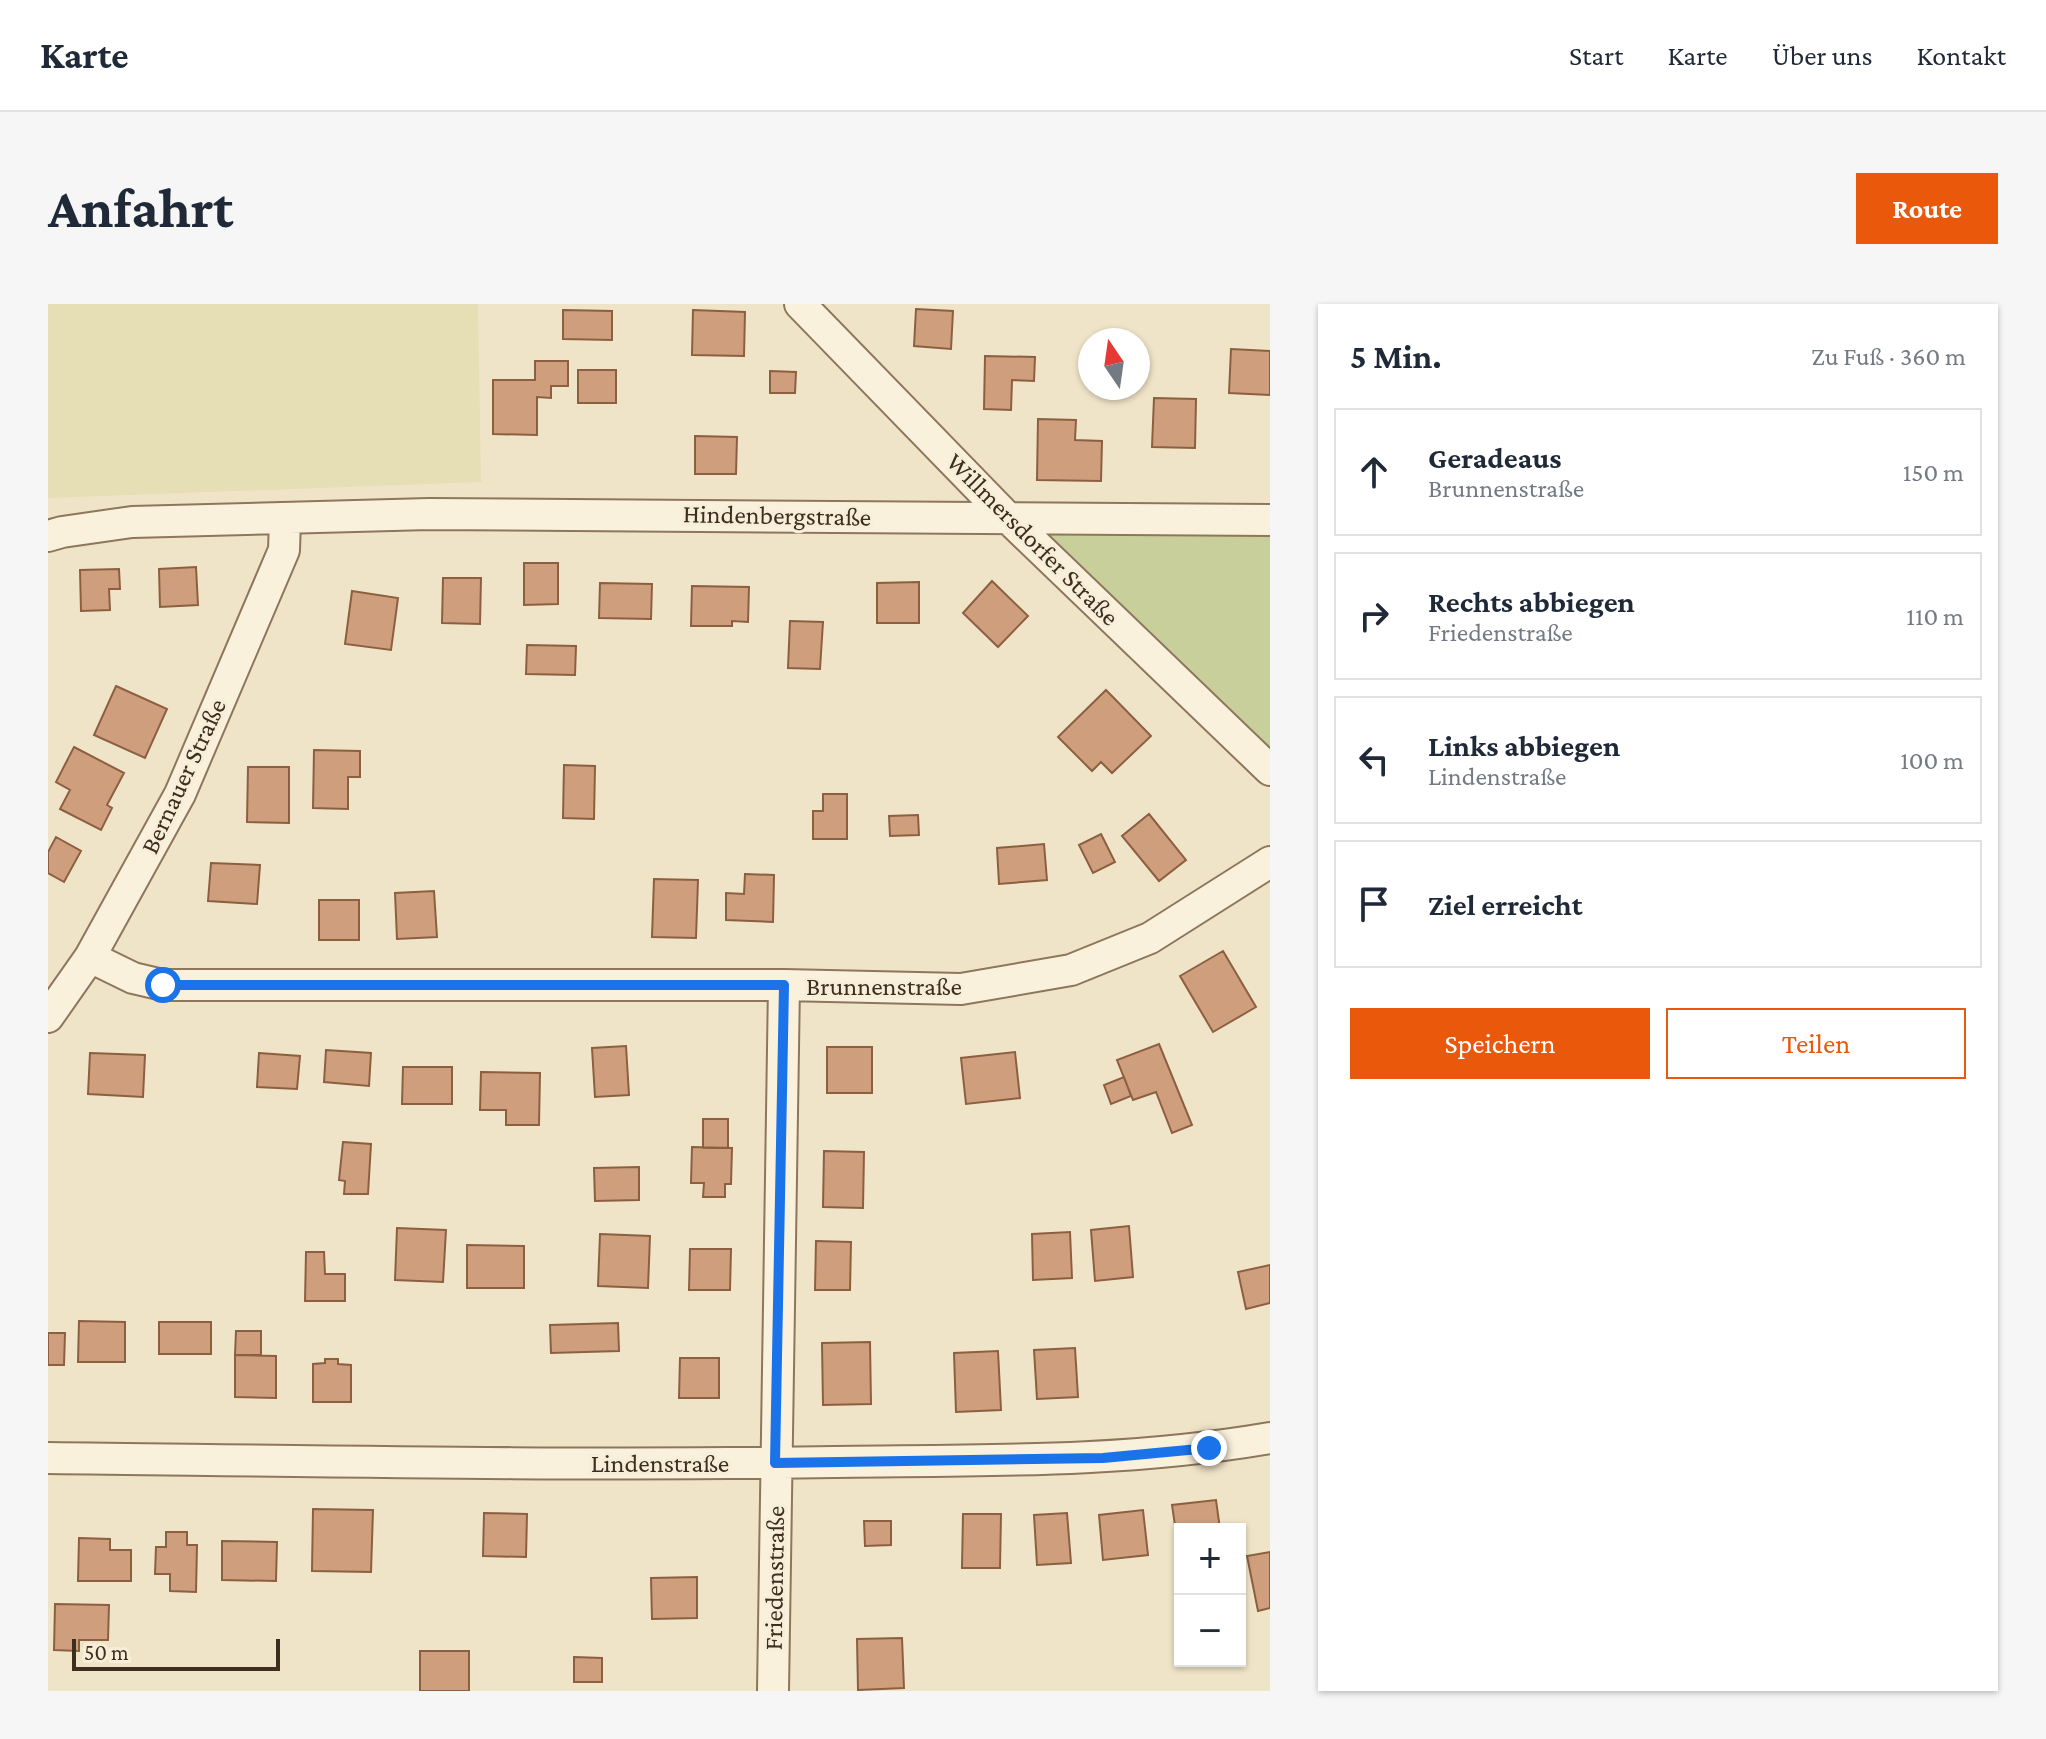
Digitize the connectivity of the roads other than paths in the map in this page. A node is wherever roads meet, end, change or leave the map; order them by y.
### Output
1 (800, 304) edge
2 (1008, 518) junction
3 (285, 520) junction
4 (1270, 520) edge
5 (48, 536) edge
6 (1270, 770) edge
7 (1270, 862) edge
8 (90, 957) junction
9 (784, 985) junction
10 (48, 1017) edge
11 (1270, 1438) edge
12 (48, 1458) edge
13 (775, 1463) junction
14 (773, 1691) edge

1 - 2 street, Willmersdorfer Straße
2 - 3 street, Hindenbergstraße
2 - 4 street, Hindenbergstraße
2 - 6 street, Willmersdorfer Straße
3 - 5 street, Hindenbergstraße
3 - 8 street, Bernauer Straße
7 - 9 street, Brunnenstraße
8 - 9 street, Brunnenstraße
8 - 10 street, Bernauer Straße
9 - 13 street, Friedenstraße
11 - 13 street, Lindenstraße
12 - 13 street, Lindenstraße
13 - 14 street, Friedenstraße

